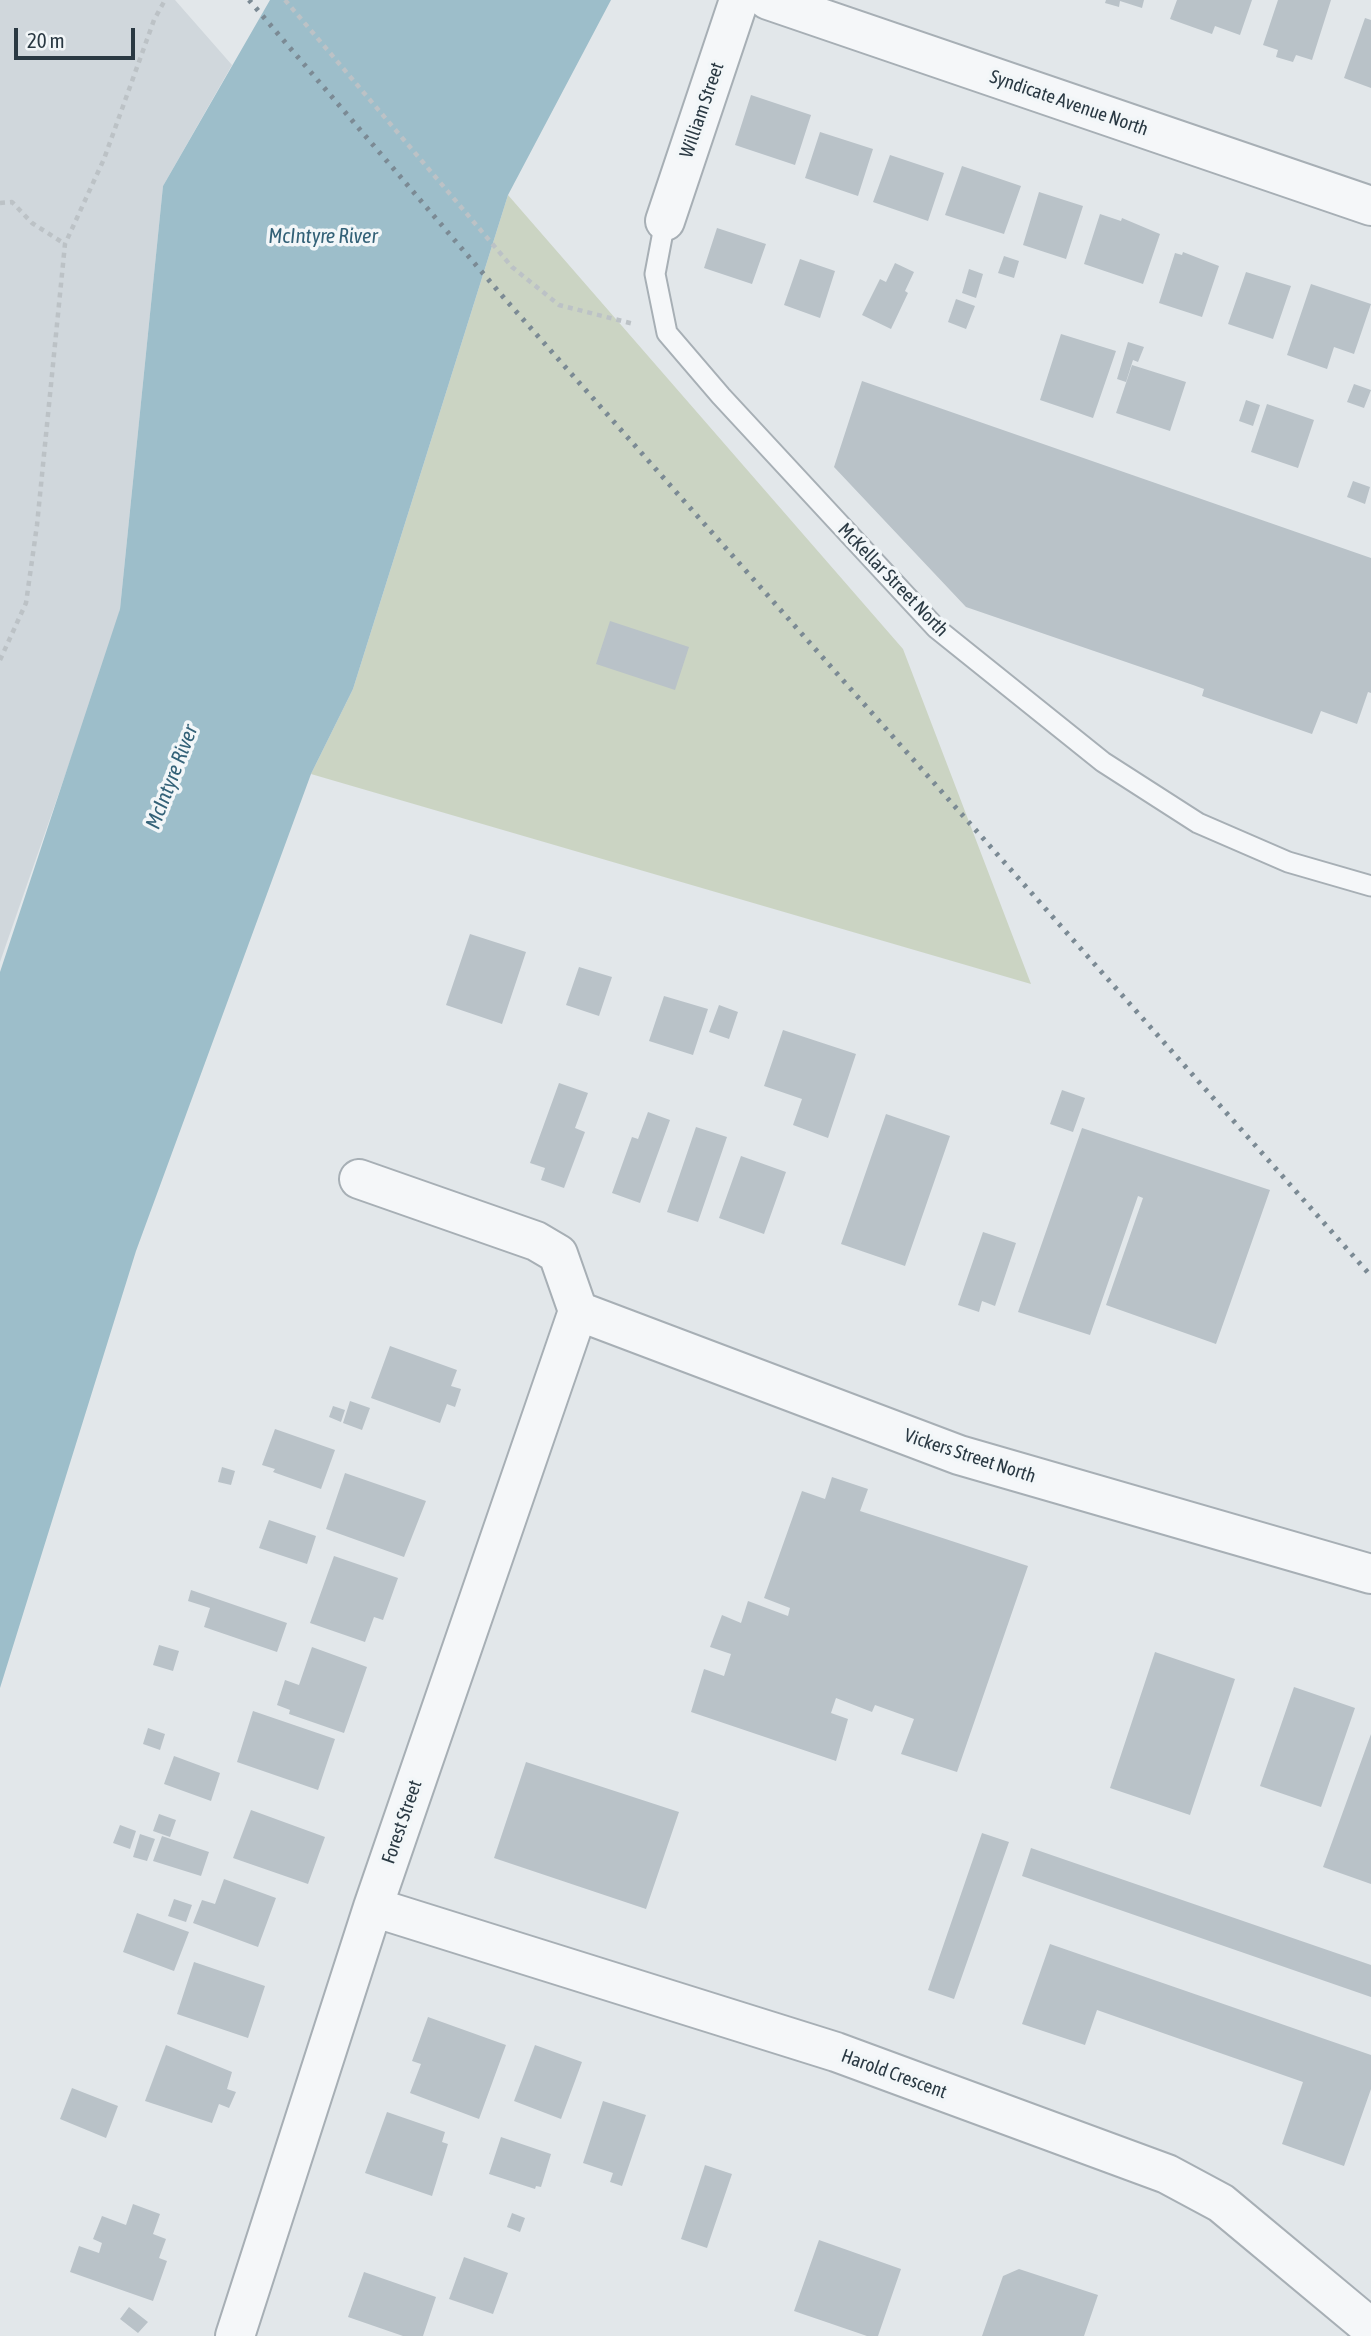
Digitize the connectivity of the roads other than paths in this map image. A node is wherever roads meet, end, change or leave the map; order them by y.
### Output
1 (739, 0) edge
2 (768, 0) edge
3 (1371, 206) edge
4 (664, 221) joint
5 (1371, 886) edge
6 (359, 1179) dead end
7 (578, 1311) junction
8 (1371, 1574) edge
9 (373, 1907) junction
10 (1371, 2328) edge
11 (236, 2336) edge

1 - 4 street, William Street
2 - 3 street, Syndicate Avenue North
4 - 5 lane, McKellar Street North
6 - 7 street
7 - 8 street, Vickers Street North
7 - 9 street, Forest Street
9 - 10 street, Harold Crescent
9 - 11 street, Forest Street

